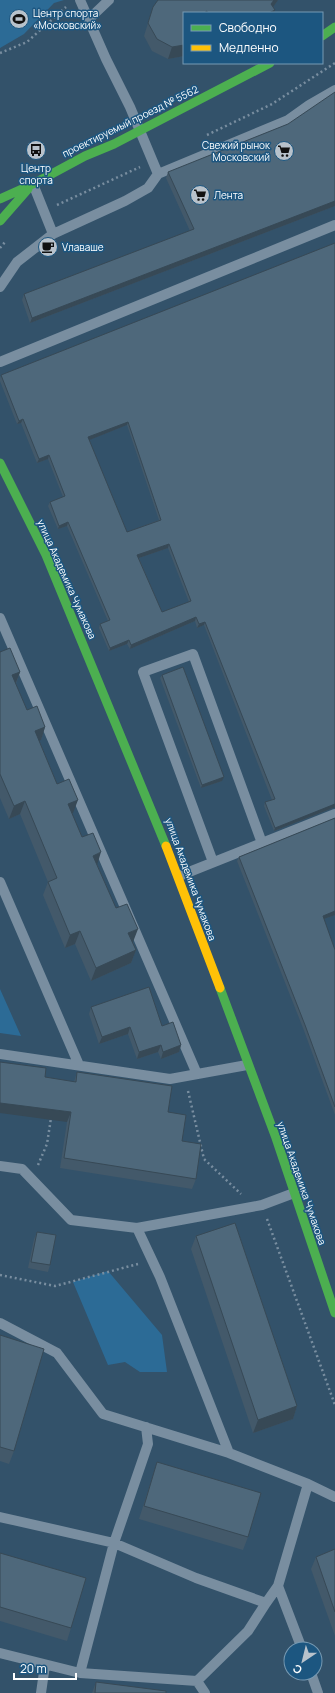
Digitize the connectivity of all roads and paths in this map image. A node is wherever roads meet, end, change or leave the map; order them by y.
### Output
1 (80, 0) edge
2 (109, 0) edge
3 (67, 5) dead end
4 (90, 19) junction
5 (335, 27) edge
6 (323, 35) edge
7 (0, 53) edge
8 (268, 64) edge
9 (335, 90) edge
10 (139, 131) junction
11 (158, 174) junction
12 (33, 184) junction
13 (6, 185) dead end
14 (0, 199) edge
15 (0, 221) edge
16 (335, 225) edge
17 (53, 234) junction
18 (0, 287) edge
19 (0, 362) edge
20 (0, 463) edge
21 (0, 618) edge
22 (335, 814) edge
23 (262, 843) junction
24 (214, 862) junction
25 (179, 876) junction
26 (0, 882) edge
27 (0, 1054) edge
28 (79, 1065) junction
29 (247, 1065) junction
30 (197, 1074) junction
31 (185, 1077) junction
32 (51, 1117) edge
33 (0, 1166) edge
34 (32, 1179) junction
35 (294, 1193) junction
36 (262, 1205) junction
37 (137, 1228) junction
38 (152, 1261) junction
39 (0, 1275) edge
40 (335, 1313) edge
41 (0, 1322) edge
42 (335, 1405) edge
43 (146, 1427) junction
44 (229, 1453) junction
45 (308, 1484) junction
46 (335, 1497) edge
47 (0, 1517) edge
48 (114, 1543) junction
49 (278, 1586) junction
50 (266, 1603) junction
51 (299, 1641) edge
52 (0, 1653) edge
53 (45, 1665) junction
54 (80, 1673) junction
55 (314, 1681) edge
56 (197, 1682) junction
57 (41, 1693) edge
58 (205, 1693) edge
59 (318, 1693) edge

1 - 4 lane
2 - 4 lane
3 - 7 path
4 - 10 lane
5 - 6 street
8 - 10 street, проектируемый проезд № 5562
9 - 11 lane
10 - 11 lane
10 - 12 street, проектируемый проезд № 5562
11 - 17 lane
12 - 13 street
12 - 14 street, проектируемый проезд № 5562
12 - 15 street
12 - 17 lane
16 - 19 lane
17 - 18 lane
20 - 25 street, улица Академика Чумакова
21 - 30 lane
22 - 23 lane
23 - 24 lane
23 - 24 lane
24 - 25 lane
25 - 29 street, улица Академика Чумакова
26 - 28 lane
27 - 28 lane
28 - 31 lane
29 - 30 lane
29 - 35 street, улица Академика Чумакова
30 - 31 lane
31 - 36 path
32 - 34 path
33 - 34 lane
34 - 37 lane
35 - 36 lane
35 - 40 street, улица Академика Чумакова
36 - 37 lane
36 - 42 path
37 - 38 lane
38 - 39 path
38 - 44 lane
41 - 43 lane
43 - 44 lane
43 - 48 lane
44 - 45 lane
45 - 46 lane
45 - 49 lane
47 - 48 lane
48 - 50 lane
48 - 54 lane
49 - 50 lane
49 - 51 lane
50 - 56 lane
52 - 53 lane
53 - 54 lane
53 - 57 lane
54 - 56 lane
55 - 59 lane
56 - 58 lane

